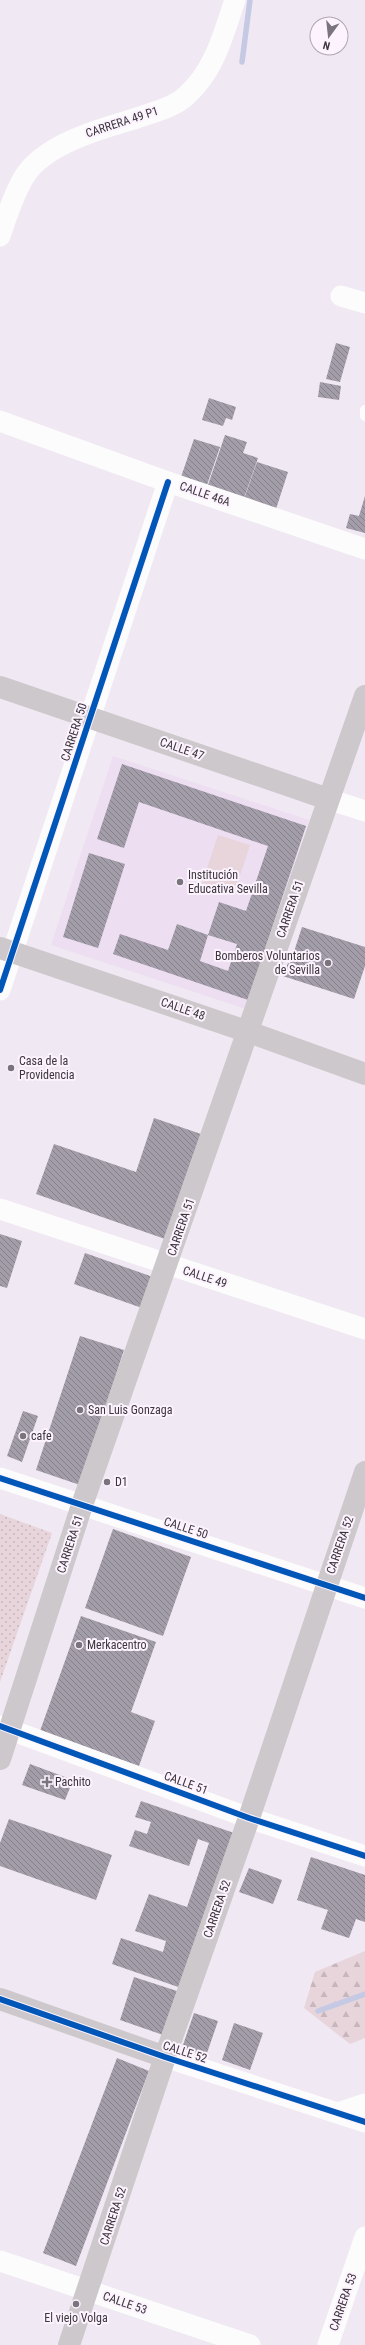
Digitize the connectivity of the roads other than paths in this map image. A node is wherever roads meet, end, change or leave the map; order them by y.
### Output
1 (235, 0) edge
2 (0, 236) edge
3 (341, 296) dead end
4 (365, 303) edge
5 (365, 410) edge
6 (365, 416) edge
7 (0, 421) edge
8 (168, 482) junction
9 (365, 549) edge
10 (0, 687) edge
11 (365, 696) edge
12 (90, 718) junction
13 (328, 799) junction
14 (365, 811) edge
15 (6, 950) edge
16 (0, 990) edge
17 (246, 1031) junction
18 (365, 1074) edge
19 (0, 1209) edge
20 (168, 1264) junction
21 (365, 1329) edge
22 (365, 1472) edge
23 (0, 1478) edge
24 (82, 1505) junction
25 (327, 1585) junction
26 (365, 1598) edge
27 (5, 1727) edge
28 (0, 1759) edge
29 (249, 1818) junction
30 (365, 1856) edge
31 (0, 1999) edge
32 (165, 2057) junction
33 (365, 2104) edge
34 (338, 2112) junction
35 (365, 2122) edge
36 (365, 2237) edge
37 (0, 2261) edge
38 (89, 2291) junction
39 (69, 2345) edge
40 (250, 2345) edge
41 (328, 2345) edge

1 - 2 street, CARRERA 49 P1
3 - 4 street
5 - 6 lane
7 - 8 street, CALLE 46A
8 - 9 street, CALLE 46A
8 - 12 street, CARRERA 50
10 - 12 main road, CALLE 47
11 - 13 main road, CARRERA 51
12 - 13 main road, CALLE 47
12 - 15 street, CARRERA 50
13 - 14 street, CALLE 47
13 - 17 main road, CARRERA 51
15 - 16 street, CARRERA 50
15 - 17 main road, CALLE 48
17 - 18 main road, CALLE 48
17 - 20 main road, CARRERA 51
19 - 20 street, CALLE 49
20 - 21 street, CALLE 49
20 - 24 main road, CARRERA 51
22 - 25 main road, CARRERA 52
23 - 24 street, CALLE 50
24 - 25 street, CALLE 50
24 - 27 main road, CARRERA 51
25 - 26 street, CALLE 50
25 - 29 main road, CARRERA 52
27 - 28 main road, CARRERA 51
27 - 29 street, CALLE 51
29 - 30 street, CALLE 51
29 - 32 main road, CARRERA 52
31 - 32 main road, CALLE 52
32 - 34 street, CALLE 52
32 - 38 main road, CARRERA 52
33 - 34 street
34 - 35 street, CALLE 52
36 - 41 street, CARRERA 53
37 - 38 street, CALLE 53
38 - 39 main road, CARRERA 52
38 - 40 street, CALLE 53

